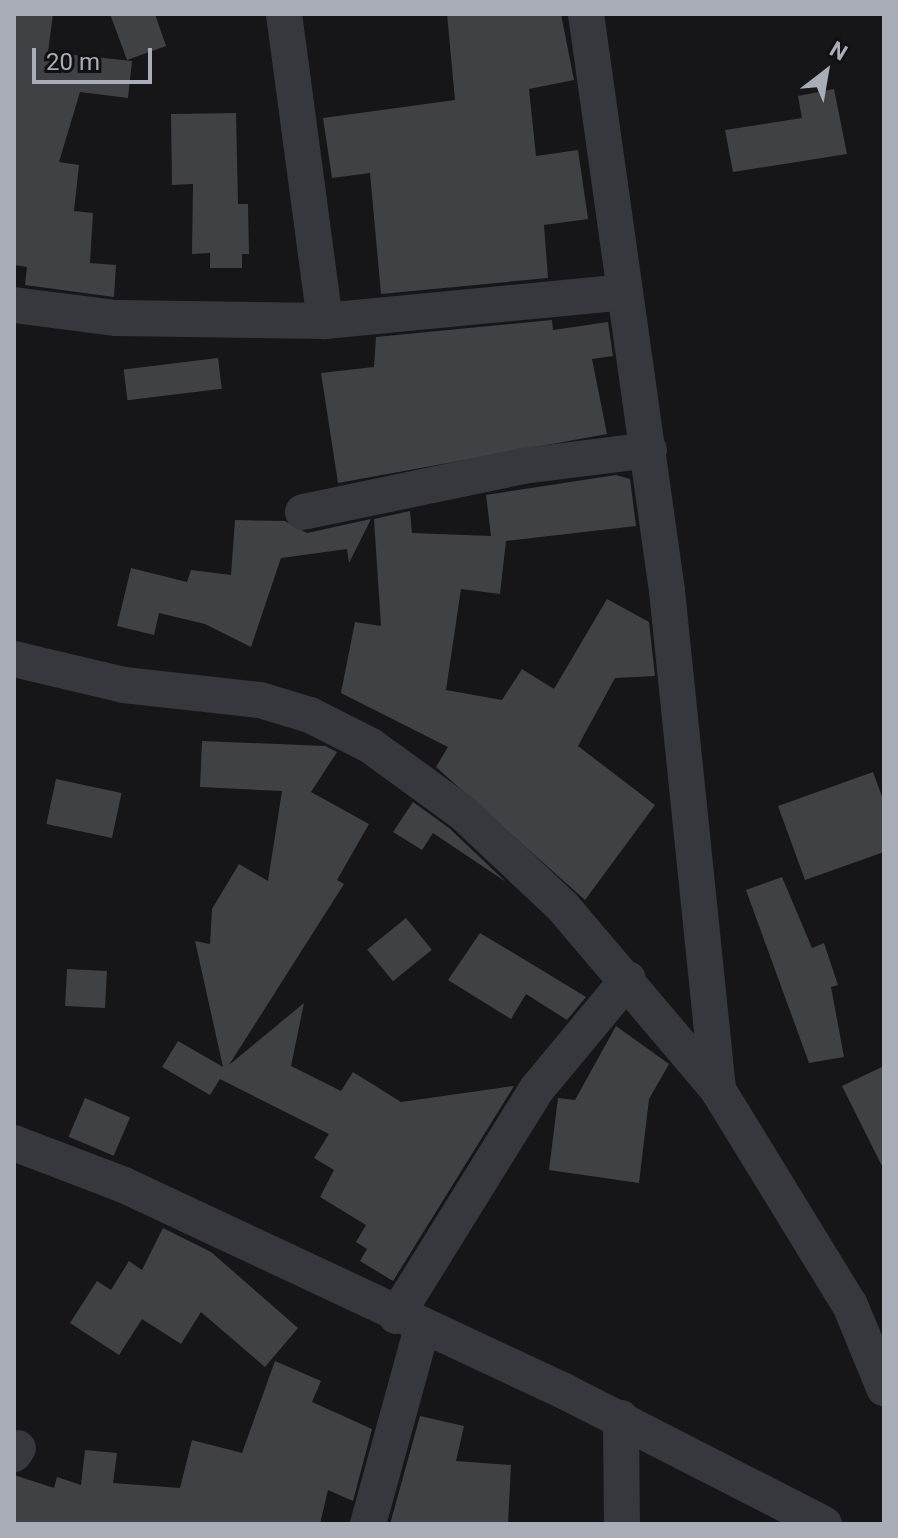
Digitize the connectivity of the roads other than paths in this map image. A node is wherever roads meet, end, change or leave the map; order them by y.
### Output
1 (284, 14) edge
2 (586, 14) edge
3 (624, 292) junction
4 (14, 305) edge
5 (325, 321) junction
6 (649, 450) junction
7 (303, 512) dead end
8 (14, 659) edge
9 (628, 979) junction
10 (718, 1090) junction
11 (14, 1143) edge
12 (409, 1322) junction
13 (884, 1388) edge
14 (621, 1418) junction
15 (368, 1524) edge
16 (622, 1524) edge
17 (824, 1524) edge

1 - 5 street
2 - 3 street
3 - 5 street
3 - 6 street
4 - 5 street
6 - 7 street
6 - 10 street
8 - 9 street
9 - 10 street
9 - 12 street
10 - 13 street
11 - 12 street
12 - 14 street
12 - 15 street
14 - 16 street
14 - 17 street

